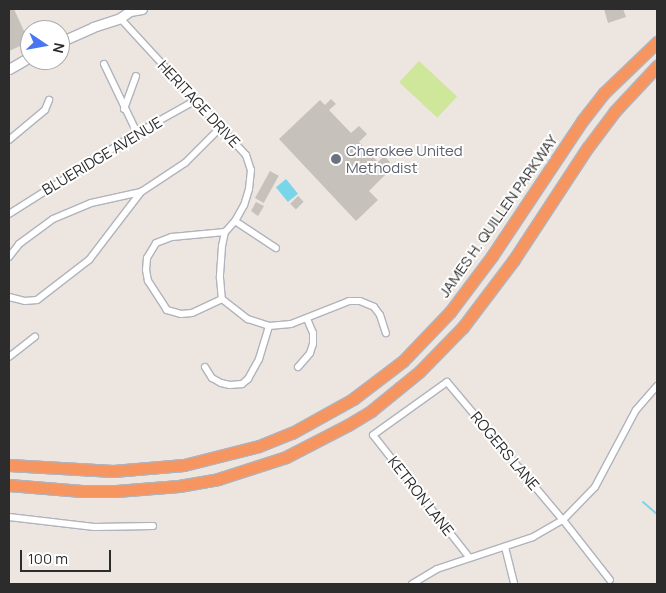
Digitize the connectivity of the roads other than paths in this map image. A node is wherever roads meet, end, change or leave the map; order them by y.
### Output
1 (142, 9) edge
2 (120, 18) junction
3 (70, 37) edge
4 (657, 42) edge
5 (20, 63) edge
6 (104, 64) dead end
7 (657, 66) edge
8 (9, 69) edge
9 (136, 76) dead end
10 (49, 100) dead end
11 (196, 100) junction
12 (124, 109) junction
13 (220, 128) junction
14 (137, 133) junction
15 (9, 140) edge
16 (141, 192) junction
17 (9, 214) edge
18 (235, 221) junction
19 (225, 232) junction
20 (276, 248) dead end
21 (9, 257) edge
22 (9, 297) edge
23 (222, 300) junction
24 (307, 319) junction
25 (269, 326) junction
26 (386, 333) dead end
27 (35, 337) dead end
28 (9, 357) edge
29 (205, 367) dead end
30 (298, 367) dead end
31 (657, 386) edge
32 (373, 435) joint
33 (9, 464) edge
34 (9, 485) edge
35 (9, 517) edge
36 (563, 520) junction
37 (153, 526) dead end
38 (505, 547) junction
39 (468, 557) junction
40 (610, 580) dead end
41 (412, 584) edge
42 (514, 584) edge

1 - 2 main road
2 - 3 main road
2 - 11 street, HERITAGE DRIVE
4 - 33 highway, JAMES H. QUILLEN PARKWAY
5 - 8 main road
6 - 12 street
7 - 34 highway
9 - 12 street
10 - 15 street
11 - 13 street, HERITAGE DRIVE
11 - 14 street, BLUERIDGE AVENUE
12 - 14 street
13 - 16 street
13 - 18 street, HERITAGE DRIVE
14 - 17 street, BLUERIDGE AVENUE
16 - 21 street
16 - 22 street
18 - 19 street, HERITAGE DRIVE
18 - 20 street
19 - 23 street
19 - 23 street
23 - 25 street
24 - 25 street
24 - 26 street
24 - 30 street
25 - 29 street
27 - 28 street
31 - 36 street
32 - 36 street, ROGERS LANE
32 - 39 street, KETRON LANE
35 - 37 street
36 - 38 street
36 - 40 street, ROGERS LANE
38 - 39 street
38 - 42 street
39 - 41 street

